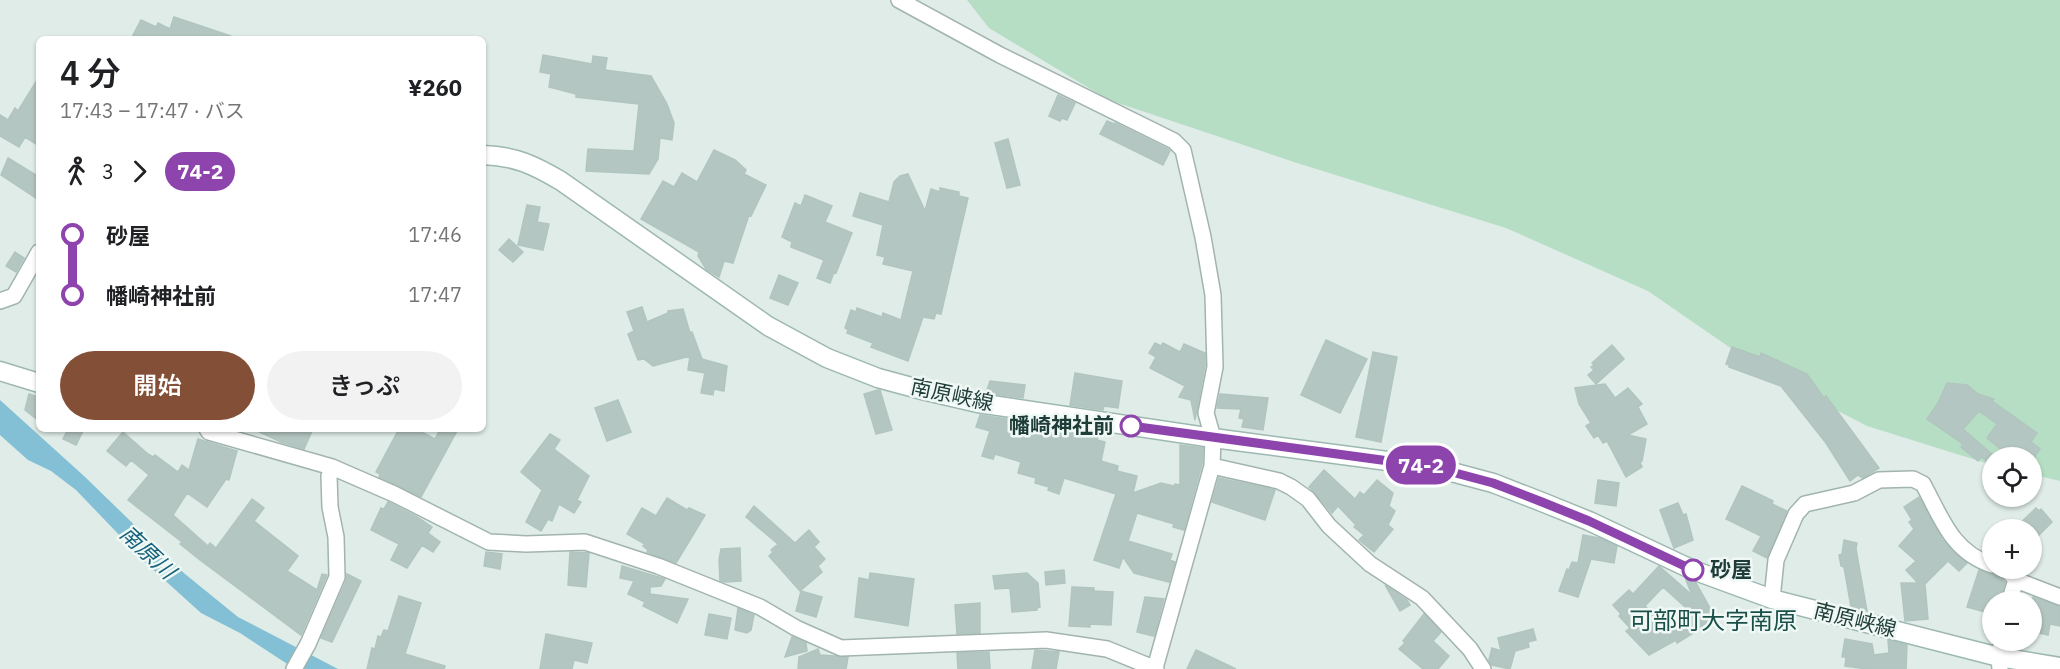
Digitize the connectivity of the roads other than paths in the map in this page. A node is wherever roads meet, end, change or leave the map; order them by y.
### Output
1 (898, 0) edge
2 (486, 155) edge
3 (36, 257) edge
4 (0, 301) edge
5 (0, 371) edge
6 (36, 382) edge
7 (210, 432) edge
8 (1214, 438) junction
9 (1212, 466) junction
10 (332, 468) junction
11 (1982, 562) edge
12 (2016, 580) joint
13 (2012, 591) edge
14 (2060, 597) edge
15 (1772, 599) junction
16 (2000, 656) edge
17 (2060, 667) edge
18 (294, 669) edge
19 (1155, 669) edge
20 (1483, 669) edge

1 - 8 street
2 - 8 main road, 南原峡線
3 - 4 street
5 - 6 main road
7 - 10 street
8 - 9 street
8 - 15 main road, 南原峡線
9 - 19 street
9 - 20 street
10 - 18 street
10 - 19 street
11 - 15 street
12 - 13 street
12 - 14 street
15 - 16 main road, 南原峡線
16 - 17 main road, 南原峡線

